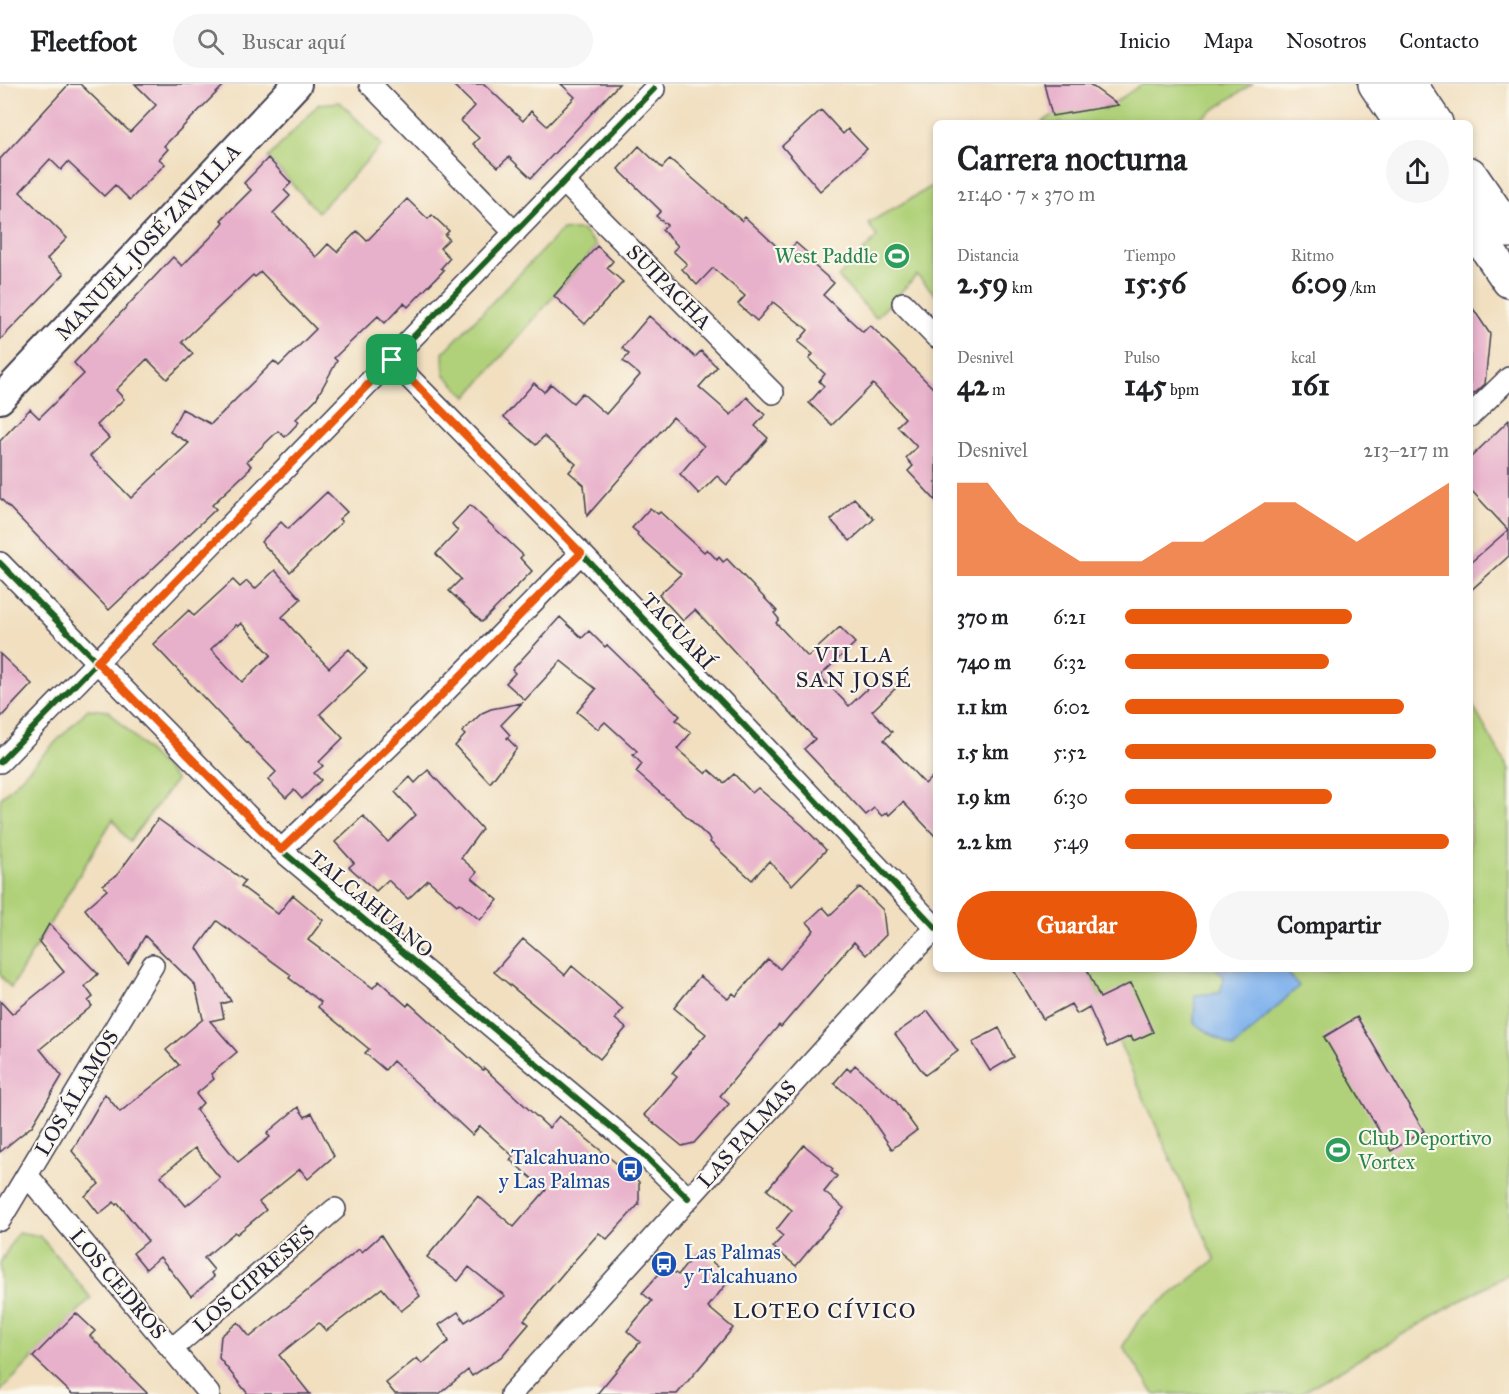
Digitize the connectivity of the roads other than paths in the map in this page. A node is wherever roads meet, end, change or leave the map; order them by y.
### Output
1 (297, 84) edge
2 (370, 84) edge
3 (1375, 84) edge
4 (1410, 84) edge
5 (654, 89) dead end
6 (1399, 120) edge
7 (1434, 120) edge
8 (1473, 178) edge
9 (564, 182) junction
10 (1473, 228) edge
11 (1509, 231) edge
12 (515, 233) junction
13 (1509, 281) edge
14 (903, 303) dead end
15 (933, 334) edge
16 (392, 360) junction
17 (1509, 378) edge
18 (773, 393) dead end
19 (0, 399) edge
20 (1473, 413) edge
21 (581, 553) junction
22 (0, 563) edge
23 (97, 662) junction
24 (0, 762) edge
25 (281, 850) junction
26 (933, 925) edge
27 (933, 931) edge
28 (153, 965) dead end
29 (27, 1174) junction
30 (688, 1198) junction
31 (335, 1209) dead end
32 (0, 1220) edge
33 (172, 1349) junction
34 (209, 1394) edge
35 (511, 1394) edge

1 - 19 street, MANUEL JOSÉ ZAVALLA
2 - 12 street
3 - 6 main road
4 - 7 main road
5 - 9 street
8 - 11 main road
9 - 12 street
9 - 18 street, SUIPACHA
10 - 13 main road
12 - 16 street
14 - 15 street
16 - 21 street, TACUARÍ
16 - 23 street
17 - 20 street
21 - 25 street
21 - 26 street, TACUARÍ
22 - 23 street, TALCAHUANO
23 - 24 street
23 - 25 street, TALCAHUANO
25 - 30 street, TALCAHUANO
27 - 30 street, LAS PALMAS
28 - 29 street, LOS ÁLAMOS
29 - 32 street, LOS ÁLAMOS
29 - 33 street, LOS CEDROS
30 - 35 street, LAS PALMAS
31 - 33 street, LOS CIPRESES
33 - 34 street, LOS CEDROS

